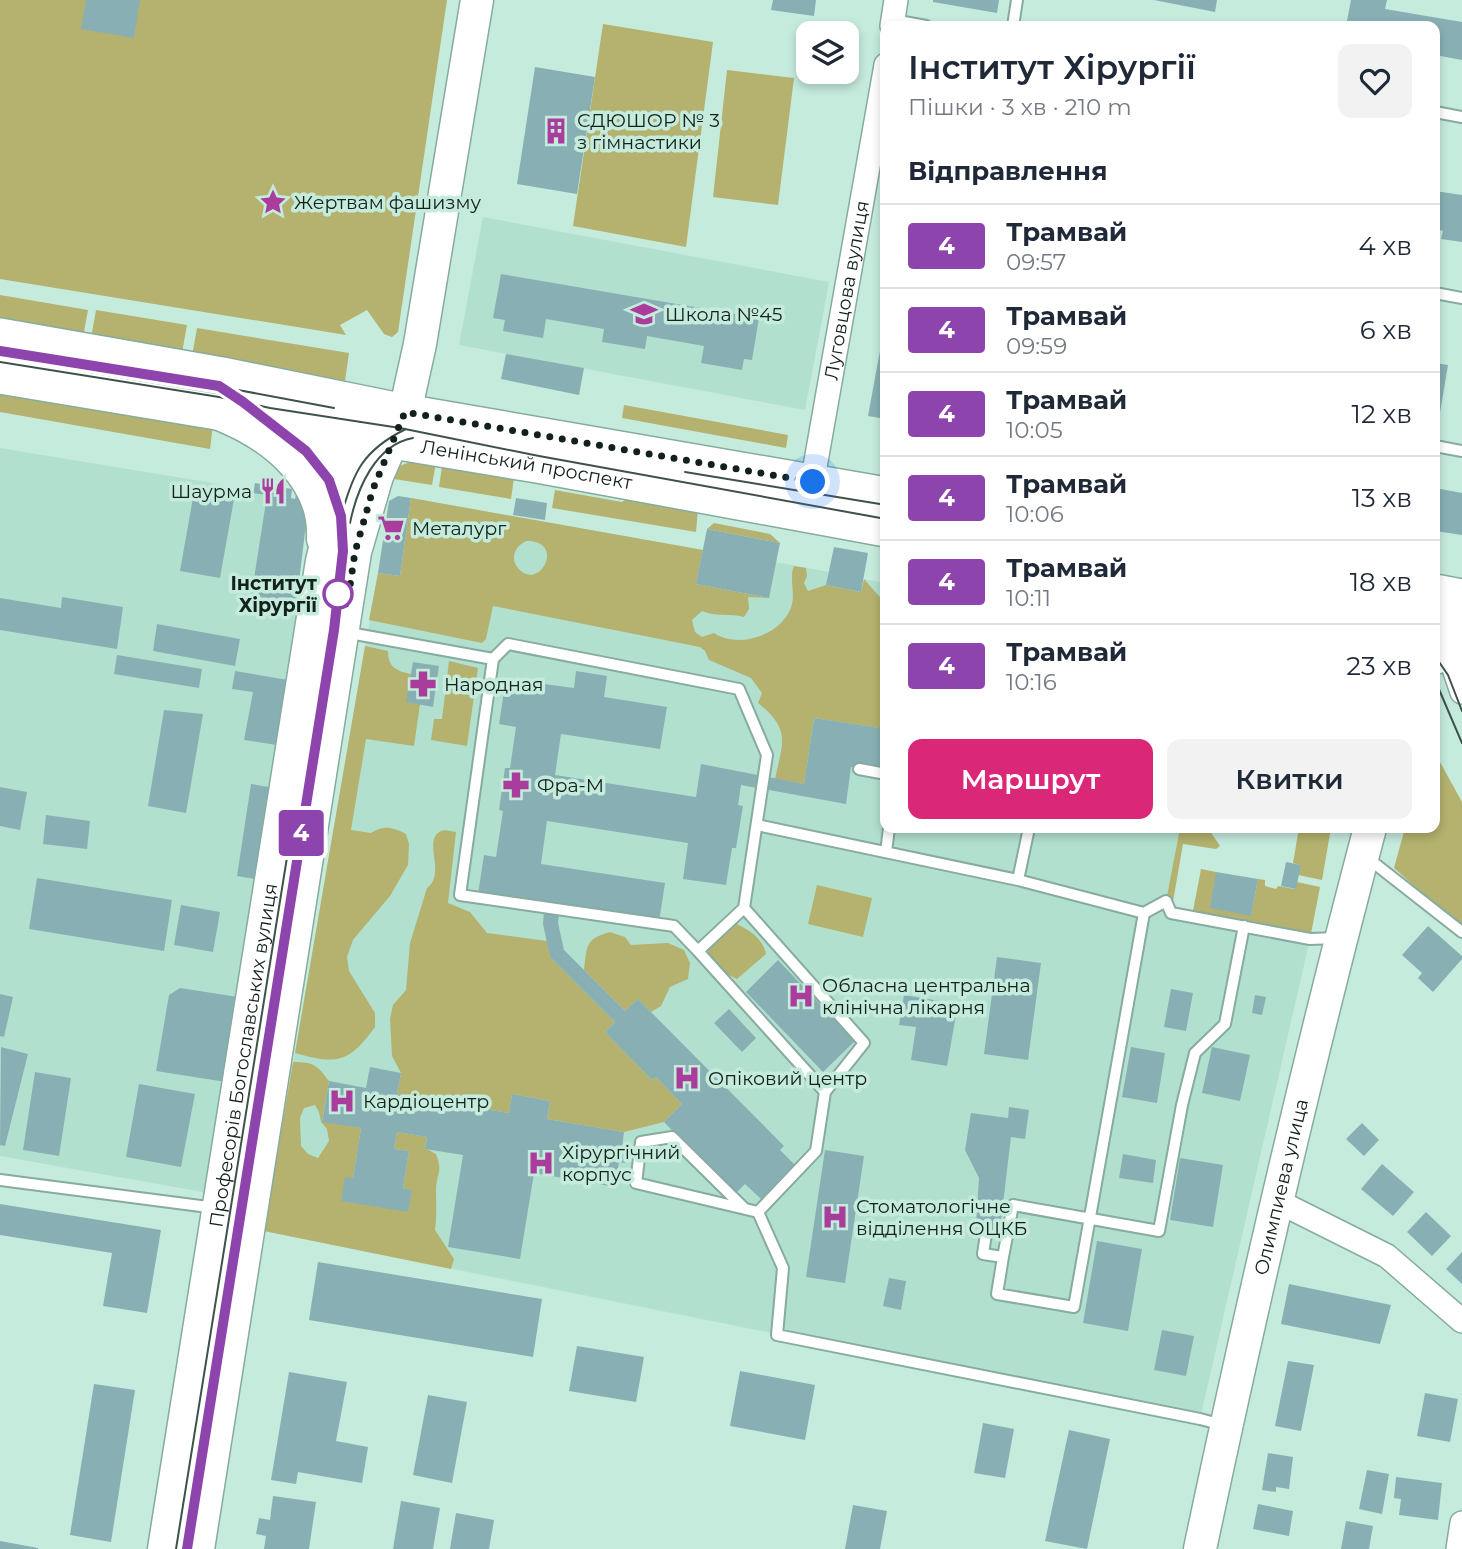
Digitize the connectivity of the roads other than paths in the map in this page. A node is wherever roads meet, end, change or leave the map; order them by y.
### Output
1 (477, 0) edge
2 (1017, 0) edge
3 (1014, 21) edge
4 (880, 99) edge
5 (1440, 113) edge
6 (1462, 117) edge
7 (1440, 294) edge
8 (1462, 298) edge
9 (0, 336) edge
10 (222, 374) junction
11 (0, 376) edge
12 (214, 411) junction
13 (393, 416) junction
14 (292, 425) junction
15 (1440, 447) edge
16 (1462, 450) edge
17 (341, 485) junction
18 (880, 495) edge
19 (810, 499) junction
20 (880, 527) edge
21 (355, 552) junction
22 (322, 561) junction
23 (1440, 608) edge
24 (328, 629) junction
25 (1448, 634) edge
26 (493, 659) junction
27 (1462, 692) edge
28 (859, 769) dead end
29 (880, 773) edge
30 (757, 825) junction
31 (888, 833) edge
32 (1028, 833) edge
33 (1366, 841) edge
34 (886, 852) junction
35 (1018, 880) junction
36 (744, 908) junction
37 (1144, 913) junction
38 (1244, 926) junction
39 (1462, 932) edge
40 (1341, 937) junction
41 (698, 951) junction
42 (825, 1092) junction
43 (0, 1180) edge
44 (1277, 1201) junction
45 (219, 1208) junction
46 (745, 1209) junction
47 (758, 1212) junction
48 (1090, 1219) junction
49 (987, 1227) dead end
50 (1003, 1258) junction
51 (1462, 1321) edge
52 (1226, 1426) junction
53 (1462, 1523) edge
54 (164, 1549) edge
55 (198, 1549) edge
56 (1200, 1549) edge
57 (1458, 1549) edge

1 - 13 street
2 - 3 lane
4 - 19 street, Луговцова вулиця
5 - 6 lane
7 - 8 lane
9 - 10 main road, Ленінський проспект
10 - 13 main road, Ленінський проспект
10 - 14 street
11 - 12 main road, Ленінський проспект
12 - 14 main road, Ленінський проспект
12 - 22 street
13 - 14 main road, Ленінський проспект
13 - 17 street, Професорів Богославських вулиця
13 - 19 main road, Ленінський проспект
13 - 21 street
14 - 17 street
15 - 16 lane
17 - 21 street
17 - 22 street, Професорів Богославських вулиця
18 - 19 main road, Ленінський проспект
19 - 20 main road, Ленінський проспект
21 - 24 street, Професорів Богославських вулиця
22 - 24 street, Професорів Богославських вулиця
23 - 25 main road
24 - 26 lane
24 - 45 street, Професорів Богославських вулиця
24 - 55 street, Професорів Богославських вулиця
25 - 27 street
26 - 30 lane
26 - 41 lane
28 - 29 lane
30 - 34 lane
30 - 36 lane
31 - 34 lane
32 - 35 lane
33 - 39 lane
33 - 40 street, Олимпиева улица
34 - 35 lane
35 - 37 lane
36 - 41 lane
36 - 42 lane
37 - 38 lane
37 - 48 lane
38 - 40 lane
38 - 48 lane
40 - 44 street, Олимпиева улица
41 - 42 lane
42 - 47 lane
43 - 45 lane
44 - 51 street
44 - 52 street, Олимпиева улица
45 - 54 street, Професорів Богославських вулиця
46 - 46 lane
46 - 47 lane
47 - 52 lane
48 - 50 lane
48 - 50 lane
49 - 50 lane
52 - 56 street, Олимпиева улица
53 - 57 street

